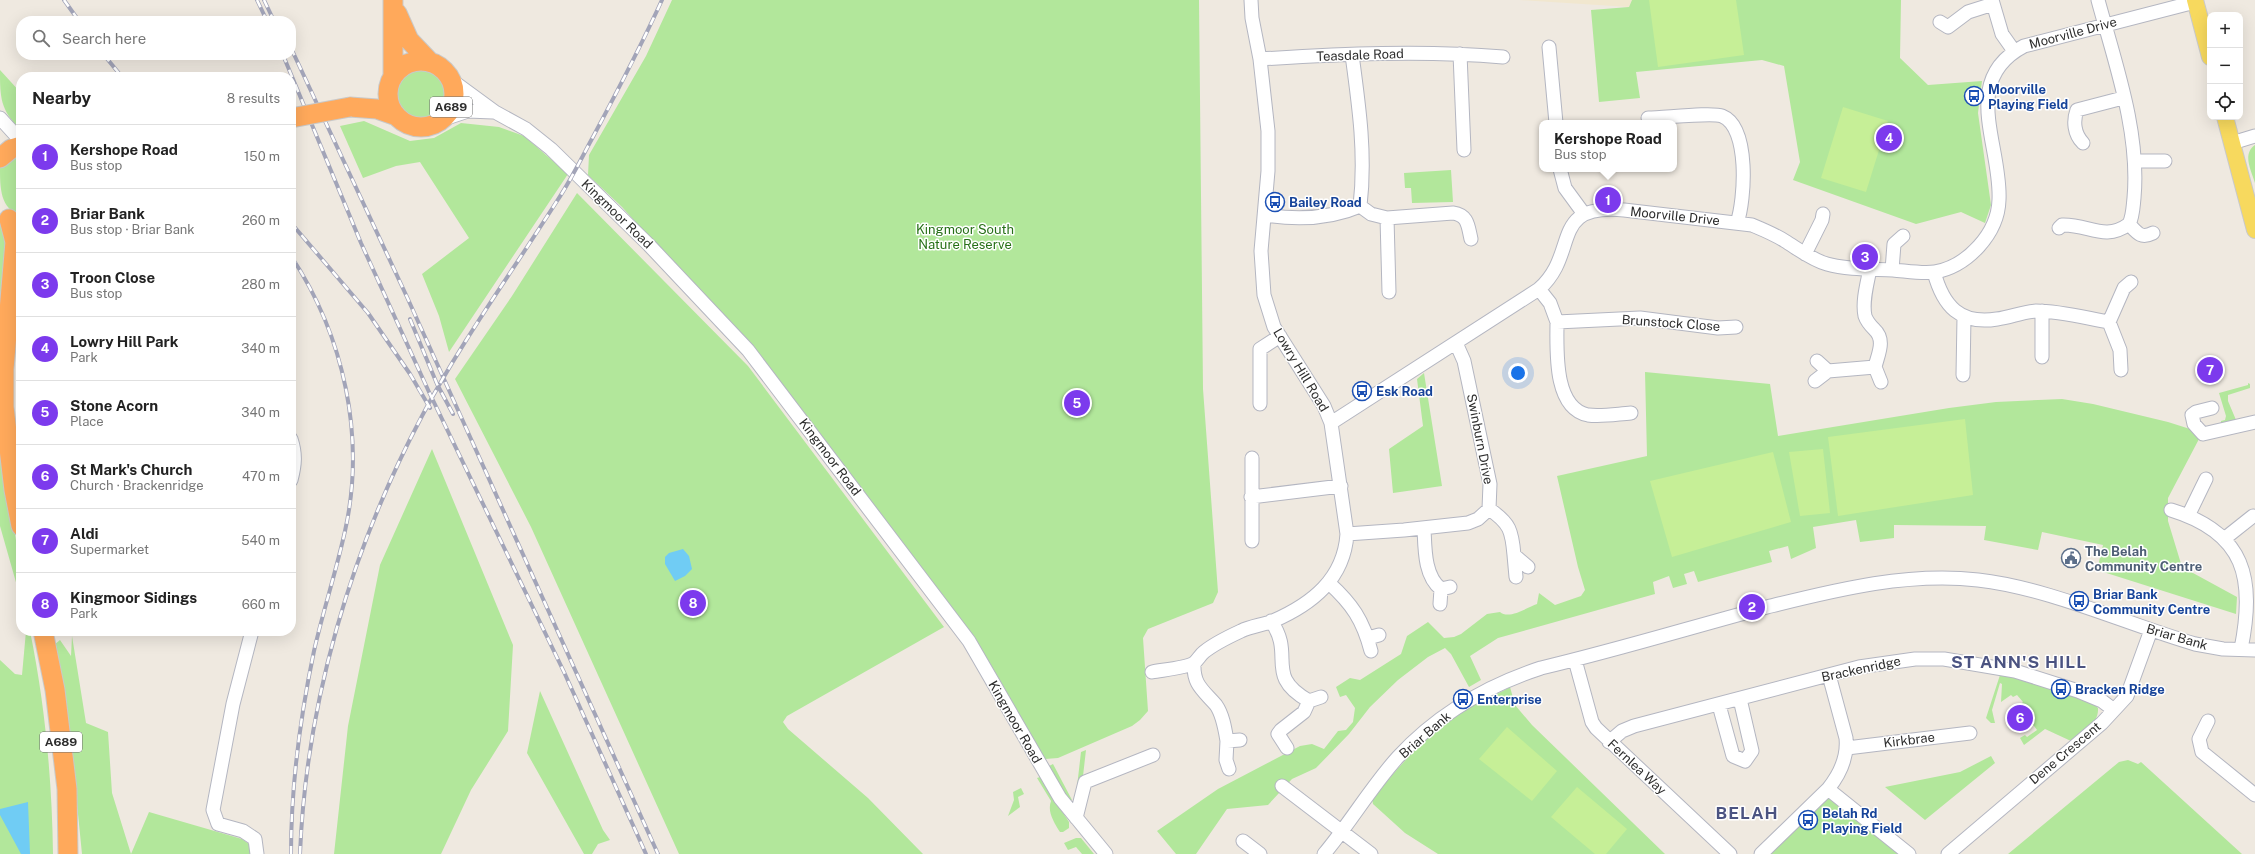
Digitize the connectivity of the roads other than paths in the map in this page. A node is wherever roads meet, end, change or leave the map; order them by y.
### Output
1 (1251, 0) edge
2 (2098, 0) edge
3 (393, 1) edge
4 (2195, 1) edge
5 (1993, 2) edge
6 (2105, 25) junction
7 (1945, 27) dead end
8 (1549, 47) dead end
9 (2208, 48) edge
10 (2014, 51) junction
11 (1460, 54) junction
12 (1352, 55) junction
13 (1503, 56) dead end
14 (1260, 58) junction
15 (430, 62) junction
16 (450, 78) junction
17 (390, 82) junction
18 (2123, 98) junction
19 (350, 107) junction
20 (495, 112) junction
21 (394, 115) junction
22 (296, 117) edge
23 (0, 118) edge
24 (1648, 118) dead end
25 (444, 119) junction
26 (1556, 120) edge
27 (2226, 120) edge
28 (16, 136) edge
29 (2255, 136) edge
30 (2084, 143) dead end
31 (2232, 143) junction
32 (16, 148) edge
33 (1464, 150) dead end
34 (0, 158) edge
35 (2135, 161) junction
36 (2165, 161) dead end
37 (1561, 172) edge
38 (1360, 206) junction
39 (1584, 214) junction
40 (1822, 214) dead end
41 (1265, 215) junction
42 (10, 218) edge
43 (1387, 218) junction
44 (1737, 223) junction
45 (2129, 224) junction
46 (2059, 228) dead end
47 (2255, 230) edge
48 (2153, 233) dead end
49 (1903, 236) dead end
50 (1471, 239) dead end
51 (16, 252) edge
52 (1805, 254) junction
53 (16, 268) edge
54 (1870, 269) junction
55 (1892, 270) junction
56 (1934, 272) junction
57 (2131, 282) dead end
58 (1539, 289) junction
59 (1389, 292) dead end
60 (2042, 311) junction
61 (1964, 317) junction
62 (1557, 322) junction
63 (2109, 322) junction
64 (1736, 327) dead end
65 (1280, 336) junction
66 (1456, 343) junction
67 (2042, 357) dead end
68 (1817, 360) dead end
69 (1875, 367) junction
70 (2121, 370) dead end
71 (1828, 371) junction
72 (1963, 376) dead end
73 (1815, 381) dead end
74 (1881, 382) dead end
75 (1260, 404) dead end
76 (2212, 408) dead end
77 (1631, 413) dead end
78 (2255, 422) edge
79 (1331, 423) junction
80 (1252, 458) dead end
81 (2206, 479) dead end
82 (1341, 486) junction
83 (1251, 497) junction
84 (16, 500) edge
85 (1489, 509) junction
86 (2171, 510) dead end
87 (2253, 515) edge
88 (2188, 516) junction
89 (1424, 528) junction
90 (1347, 534) junction
91 (2224, 539) junction
92 (1252, 541) dead end
93 (1514, 555) junction
94 (1528, 567) dead end
95 (1516, 577) dead end
96 (1329, 583) junction
97 (2251, 586) edge
98 (1440, 604) dead end
99 (1271, 622) junction
100 (2151, 630) junction
101 (44, 636) edge
102 (251, 636) edge
103 (1372, 641) dead end
104 (2241, 649) junction
105 (2255, 650) edge
106 (1575, 660) junction
107 (1194, 663) junction
108 (1152, 672) dead end
109 (1829, 675) junction
110 (1740, 699) junction
111 (1719, 705) junction
112 (2114, 710) junction
113 (2208, 722) dead end
114 (1970, 733) dead end
115 (1609, 742) junction
116 (1287, 748) dead end
117 (1847, 748) junction
118 (1153, 755) dead end
119 (1229, 769) dead end
120 (1282, 786) dead end
121 (1828, 789) junction
122 (2255, 795) edge
123 (1076, 818) junction
124 (1343, 831) junction
125 (1243, 840) dead end
126 (68, 854) edge
127 (257, 854) edge
128 (1106, 854) edge
129 (1260, 854) edge
130 (1324, 854) edge
131 (1372, 854) edge
132 (1730, 854) edge
133 (1761, 854) edge
134 (1909, 854) edge
135 (1948, 854) edge

1 - 14 street, Lowry Hill Road
2 - 6 street
3 - 15 highway, A689
3 - 17 highway, A689
4 - 6 street, Moorville Drive
4 - 9 main road
5 - 7 street
5 - 10 street
6 - 10 street, Moorville Drive
6 - 18 street
8 - 26 street
10 - 56 street, Moorville Drive
11 - 12 street, Teasdale Road
11 - 13 street, Teasdale Road
11 - 33 street
12 - 14 street, Teasdale Road
12 - 38 street
14 - 41 street, Lowry Hill Road
15 - 16 highway, A689
15 - 17 highway, A689
16 - 20 street, Kingmoor Road
16 - 25 highway, A689
17 - 19 highway, A689
17 - 21 highway, A689
18 - 30 street
18 - 35 street
19 - 21 highway, A689
19 - 22 highway, A689, bridge
20 - 25 street, Kingmoor Road
20 - 123 street, Kingmoor Road
21 - 25 highway, A689
23 - 28 street
24 - 44 street
27 - 31 main road
29 - 31 street
31 - 47 main road
32 - 34 highway
35 - 36 street
35 - 45 street
37 - 39 street
38 - 41 street
38 - 43 street
39 - 44 street, Moorville Drive
39 - 58 street
40 - 52 street
41 - 65 street, Lowry Hill Road
42 - 51 highway
43 - 50 street
43 - 59 street
44 - 52 street, Moorville Drive
45 - 46 street
45 - 48 street
49 - 55 street
52 - 54 street, Moorville Drive
53 - 84 highway
54 - 55 street, Moorville Drive
54 - 69 street
55 - 56 street, Moorville Drive
56 - 61 street
57 - 63 street
58 - 62 street
58 - 66 street
60 - 61 street
60 - 63 street
60 - 67 street
61 - 72 street
62 - 64 street, Brunstock Close
62 - 77 street
63 - 70 street
65 - 75 street
65 - 79 street, Lowry Hill Road
66 - 79 street
66 - 85 street, Swinburn Drive
68 - 71 street
69 - 71 street
69 - 74 street
71 - 73 street
76 - 78 street
79 - 82 street, Lowry Hill Road
80 - 83 street
81 - 88 street
82 - 83 street
82 - 90 street, Lowry Hill Road
83 - 92 street
85 - 89 street
85 - 93 street
86 - 88 street
87 - 91 street
88 - 91 street
89 - 90 street
89 - 98 street
90 - 96 street, Lowry Hill Road
91 - 97 street
93 - 94 street
93 - 95 street
96 - 99 street, Lowry Hill Road
96 - 103 street
97 - 104 street
99 - 107 street, Lowry Hill Road
99 - 116 street
100 - 104 street, Briar Bank
100 - 106 street, Briar Bank
100 - 112 street, Dene Crescent
101 - 126 highway, A689
102 - 127 street
104 - 105 street, Briar Bank
106 - 115 street, Fernlea Way
106 - 124 street, Briar Bank
107 - 108 street
107 - 119 street
109 - 110 street, Brackenridge
109 - 112 street, Brackenridge
109 - 117 street
110 - 111 street, Brackenridge
110 - 111 street
111 - 115 street, Brackenridge
112 - 135 street, Dene Crescent
113 - 122 street
114 - 117 street, Kirkbrae
115 - 132 street, Fernlea Way
117 - 121 street
118 - 123 street
120 - 124 street
121 - 133 street
121 - 134 street
123 - 128 street, Kingmoor Road
124 - 130 street, Briar Bank
124 - 131 street
125 - 129 street

